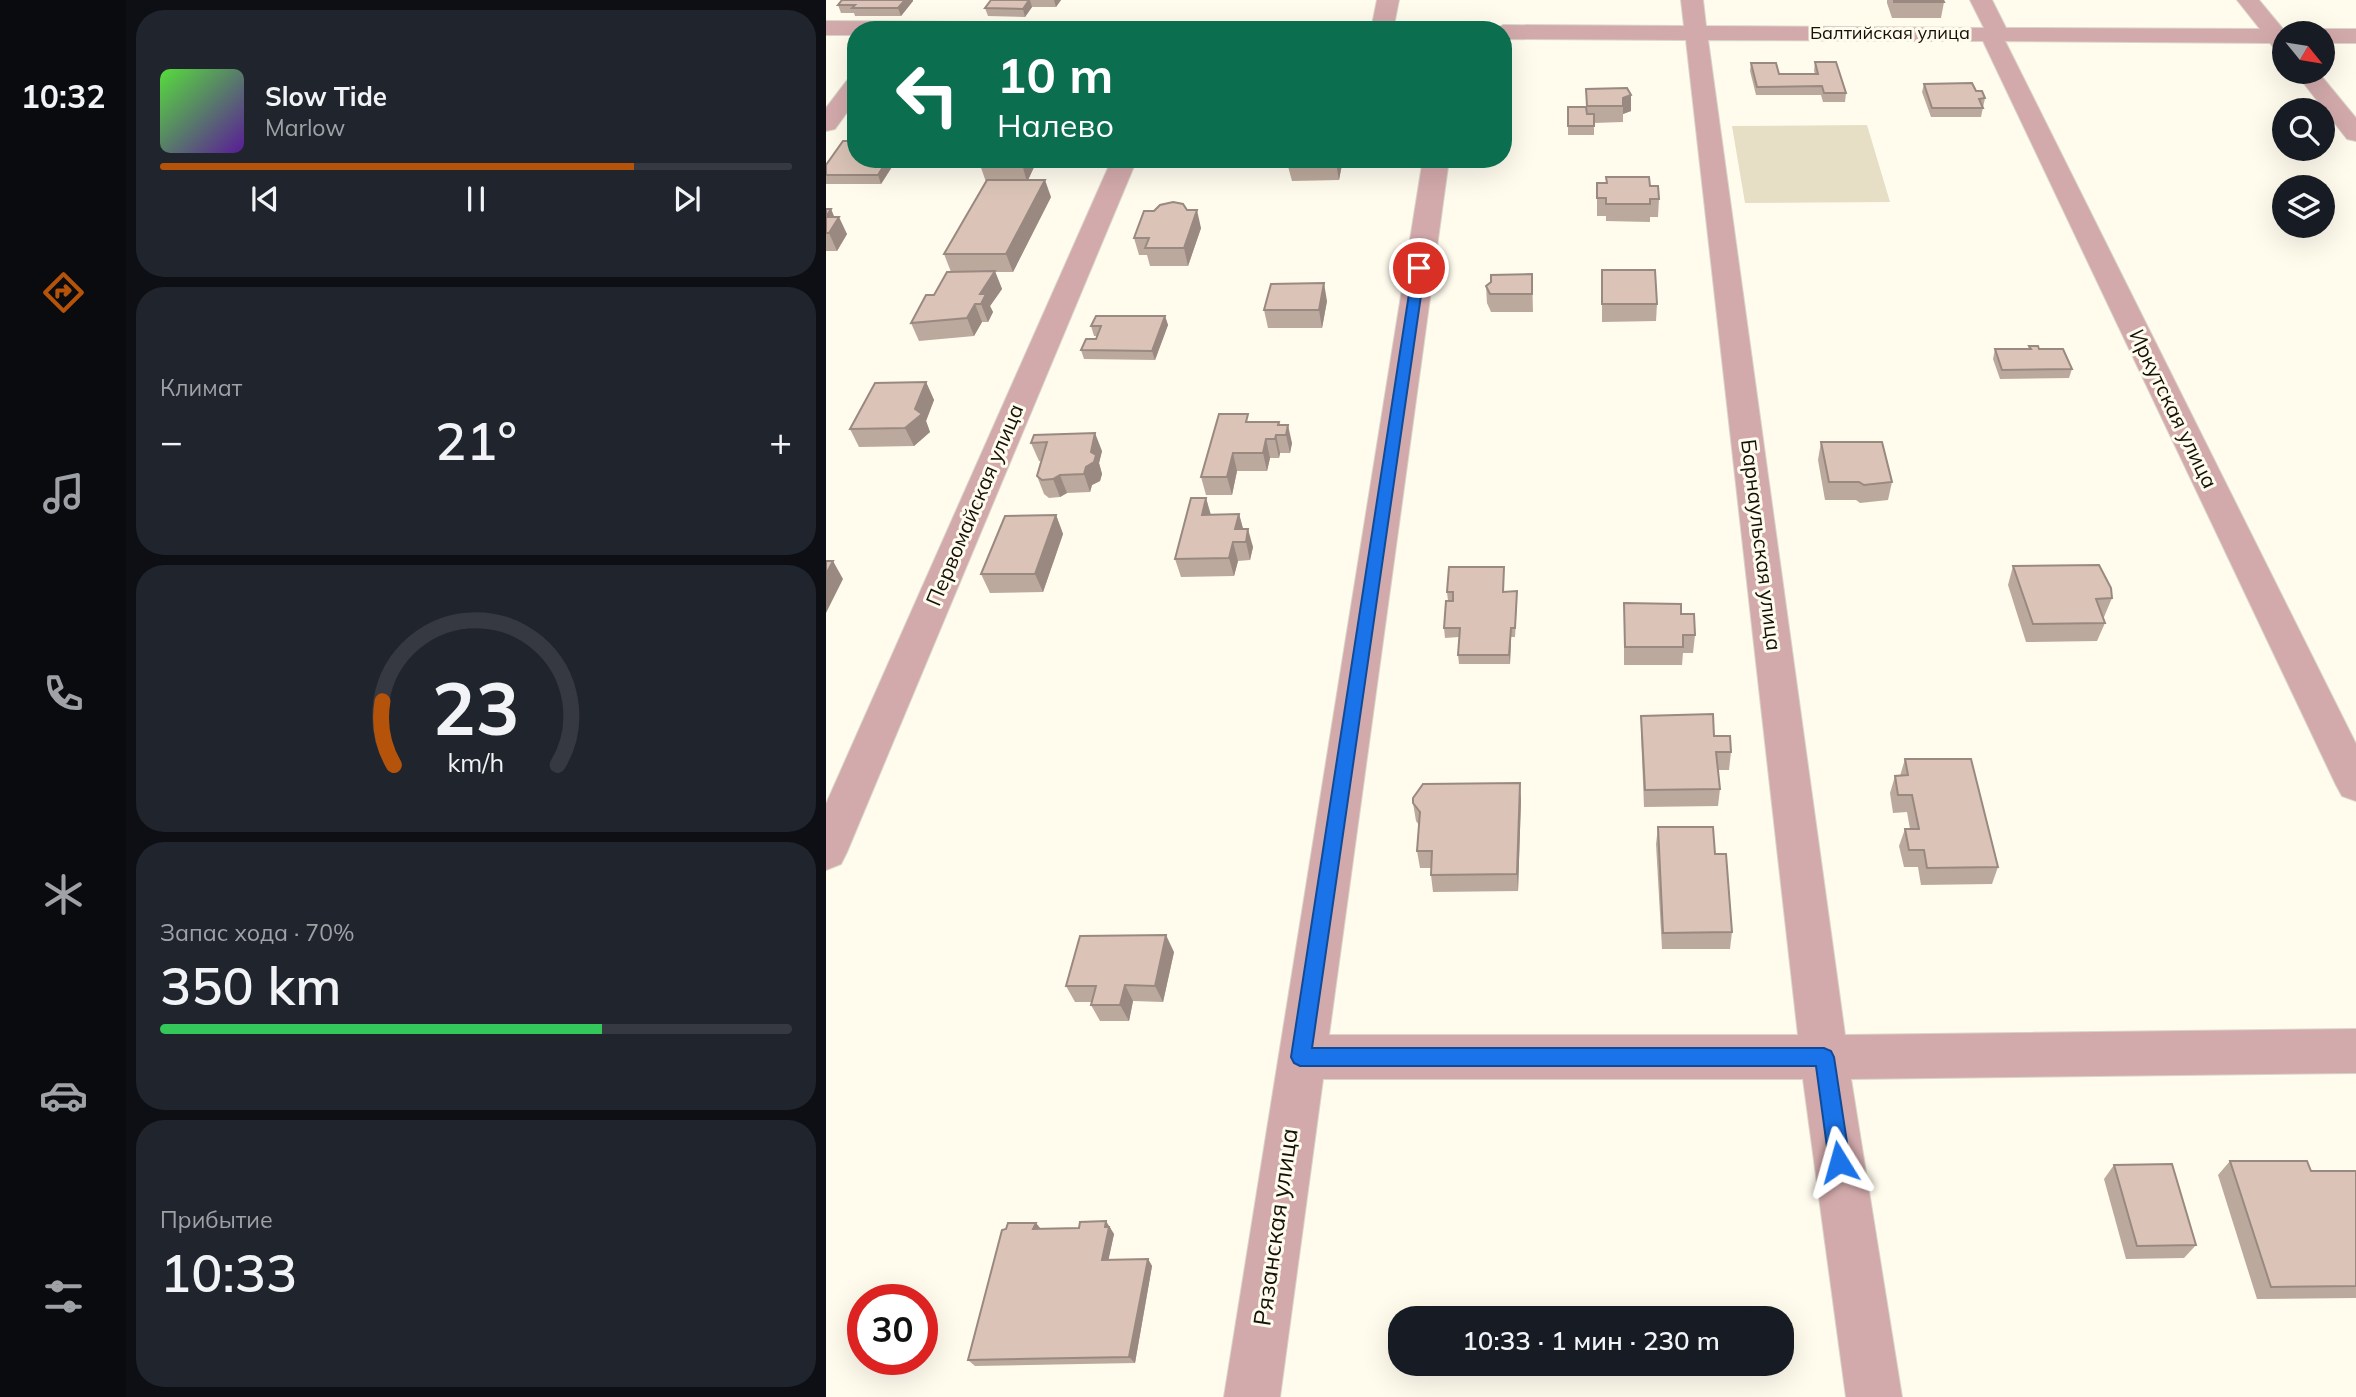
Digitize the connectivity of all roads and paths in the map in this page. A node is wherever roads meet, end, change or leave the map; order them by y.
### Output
1 (1388, 0) edge
2 (1981, 0) edge
3 (2249, 0) edge
4 (1695, 16) edge
5 (1093, 20) edge
6 (1071, 21) edge
7 (1384, 21) edge
8 (826, 28) edge
9 (847, 28) edge
10 (2272, 28) edge
11 (1512, 31) edge
12 (1994, 33) junction
13 (2335, 36) edge
14 (2356, 36) edge
15 (2272, 39) edge
16 (2316, 84) edge
17 (847, 96) edge
18 (826, 124) edge
19 (2356, 134) edge
20 (1121, 168) edge
21 (1435, 168) edge
22 (2356, 785) edge
23 (826, 852) edge
24 (2356, 1051) edge
25 (1300, 1057) junction
26 (1824, 1057) junction
27 (1252, 1397) edge
28 (1874, 1397) edge

1 - 7 street
2 - 12 street, Иркутская улица
3 - 10 street
4 - 11 street, Балтийская улица
4 - 12 street, Балтийская улица
4 - 26 street, Барнаульская улица
5 - 6 street
8 - 9 street
12 - 15 street, Балтийская улица
12 - 22 street, Иркутская улица
13 - 14 street
16 - 19 street
17 - 18 street
20 - 23 street, Первомайская улица
21 - 25 street
24 - 26 street
25 - 26 street
25 - 27 street, Рязанская улица
26 - 28 street, Барнаульская улица

